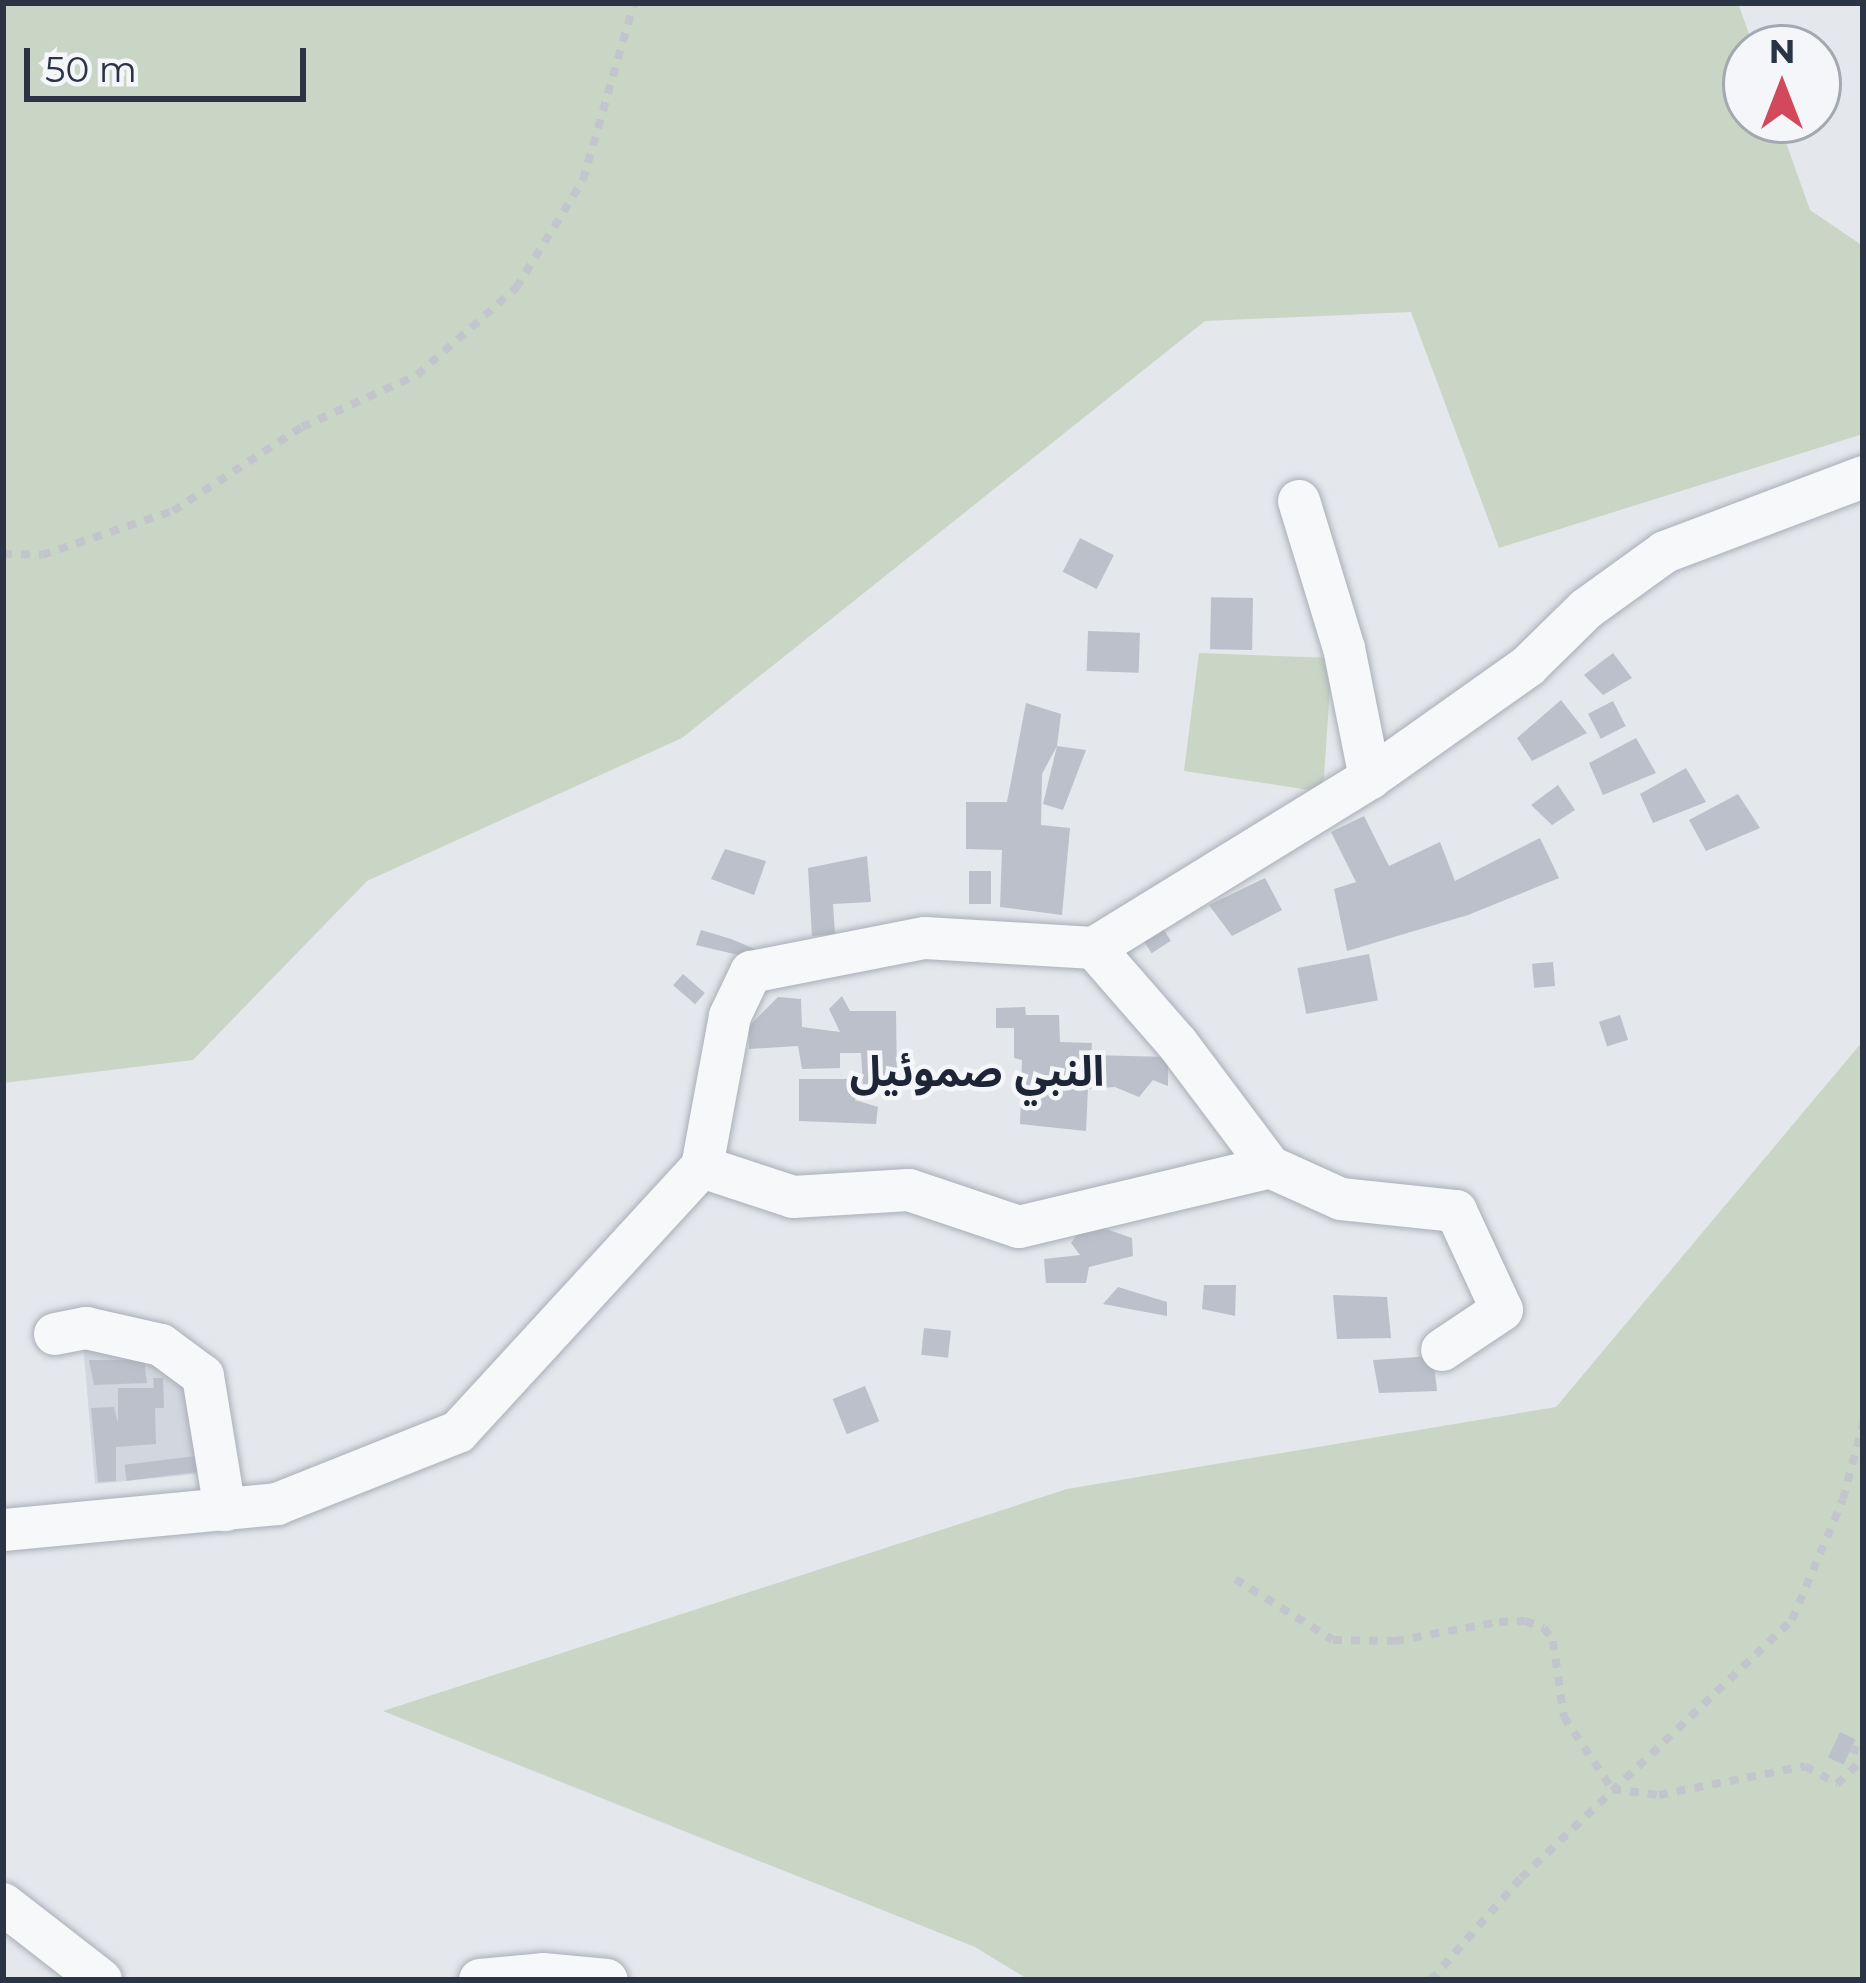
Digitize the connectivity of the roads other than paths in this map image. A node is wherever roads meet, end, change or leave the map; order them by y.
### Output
1 (1863, 477) edge
2 (1299, 501) dead end
3 (1370, 778) junction
4 (1094, 948) junction
5 (702, 1166) junction
6 (1270, 1166) junction
7 (55, 1334) dead end
8 (1442, 1350) dead end
9 (226, 1510) junction
10 (3, 1530) edge
11 (3, 1904) edge
12 (100, 1980) edge
13 (480, 1980) edge
14 (607, 1980) edge

1 - 3 street
2 - 3 street
3 - 4 street
4 - 5 street
4 - 6 street
5 - 6 street
5 - 9 street
6 - 8 street
7 - 9 street
9 - 10 street
11 - 12 street
13 - 14 street

